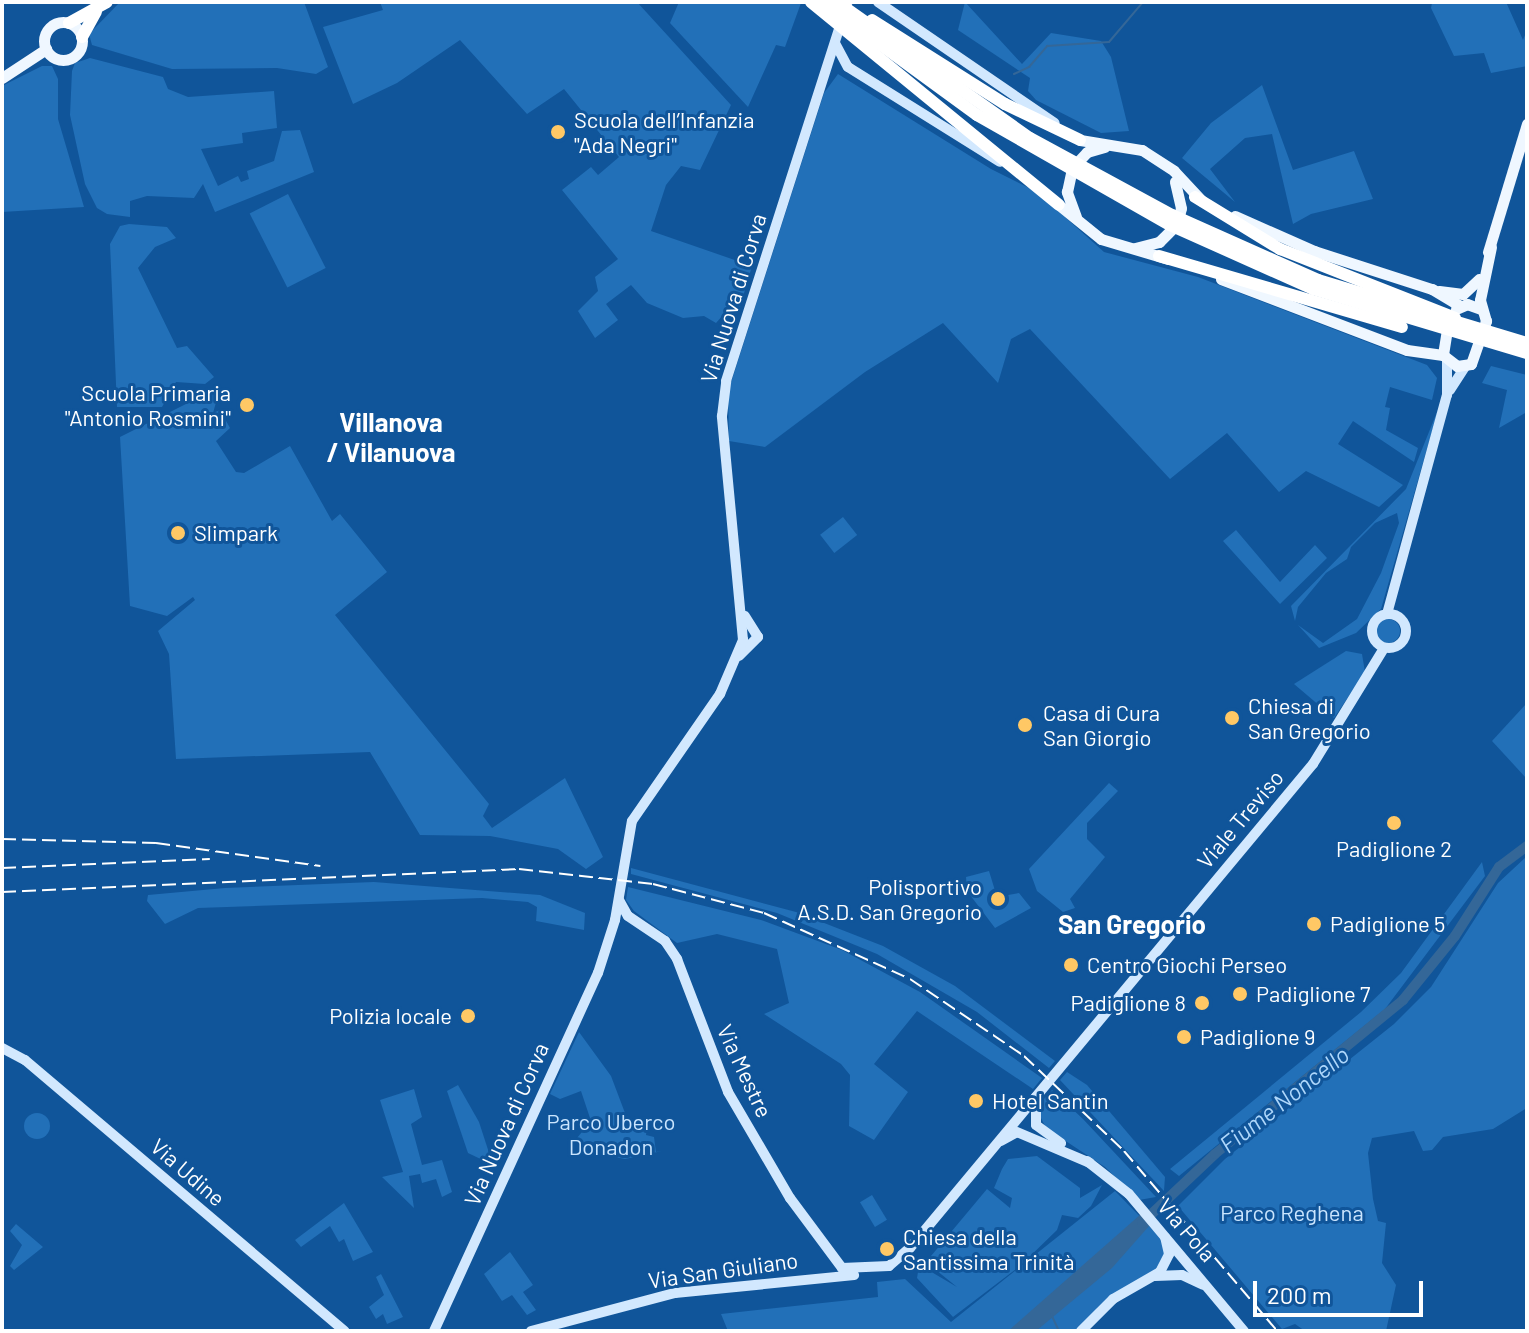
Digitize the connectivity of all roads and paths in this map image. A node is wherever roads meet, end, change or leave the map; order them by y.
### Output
1 (811, 2) edge
2 (822, 2) edge
3 (837, 2) edge
4 (847, 2) edge
5 (878, 2) edge
6 (102, 6) edge
7 (69, 23) junction
8 (871, 35) junction
9 (82, 37) junction
10 (835, 41) junction
11 (48, 52) junction
12 (848, 67) junction
13 (2, 78) edge
14 (821, 83) junction
15 (1527, 124) edge
16 (1080, 140) junction
17 (1113, 145) junction
18 (1161, 163) junction
19 (1195, 197) junction
20 (1059, 205) junction
21 (1090, 232) junction
22 (1111, 244) junction
23 (1491, 247) junction
24 (1159, 256) junction
25 (1479, 279) junction
26 (1432, 289) junction
27 (1464, 305) junction
28 (1481, 309) junction
29 (1433, 323) junction
30 (1500, 342) junction
31 (1527, 342) edge
32 (1527, 354) edge
33 (1445, 358) junction
34 (1465, 367) junction
35 (1447, 395) junction
36 (1387, 614) junction
37 (1384, 648) junction
38 (618, 904) junction
39 (633, 923) junction
40 (612, 932) junction
41 (2, 1048) edge
42 (1029, 1112) junction
43 (1036, 1125) junction
44 (1019, 1130) junction
45 (1090, 1163) junction
46 (1162, 1232) junction
47 (835, 1269) junction
48 (1155, 1276) junction
49 (1214, 1294) junction
50 (345, 1331) edge
51 (434, 1331) edge
52 (531, 1331) edge
53 (1081, 1331) edge
54 (1244, 1331) edge

1 - 8 highway
2 - 8 highway
3 - 8 highway
4 - 8 highway
4 - 10 main road, Via Nuova di Corva
5 - 16 main road
6 - 7 highway
6 - 9 highway
7 - 9 main road
7 - 11 main road
8 - 16 highway
8 - 20 highway
8 - 29 highway
9 - 11 main road
10 - 12 main road
10 - 14 main road, Via Nuova di Corva
11 - 13 main road
12 - 14 main road
12 - 20 main road
14 - 38 main road, Via Nuova di Corva
15 - 23 main road
16 - 17 main road
17 - 18 main road
17 - 21 main road
18 - 19 main road
18 - 22 main road
19 - 26 main road
19 - 29 highway
20 - 21 main road
21 - 22 main road
22 - 24 main road
23 - 25 main road
23 - 28 main road
24 - 29 highway
24 - 33 main road
25 - 26 main road
25 - 27 main road
26 - 27 main road
27 - 28 main road
27 - 33 main road
28 - 34 main road
29 - 30 highway
29 - 30 highway
30 - 31 highway
30 - 32 highway
33 - 34 main road
33 - 35 main road
34 - 35 main road
35 - 36 main road
36 - 37 main road
36 - 37 main road
37 - 42 main road, Viale Treviso
38 - 39 main road, Via Mestre
38 - 40 main road, Via Nuova di Corva
39 - 40 main road
39 - 47 main road, Via Mestre
40 - 51 main road, Via Nuova di Corva
41 - 50 main road, Via Udine
42 - 43 main road
42 - 44 main road, Viale Treviso
43 - 44 main road
43 - 45 main road, Via Pola
44 - 45 main road, Via Pola
44 - 47 main road, Via San Giuliano
45 - 46 main road, Via Pola
46 - 48 main road
46 - 49 main road, Via Pola
47 - 52 main road, Via San Giuliano
48 - 49 main road
48 - 53 main road
49 - 54 main road, Via Pola

